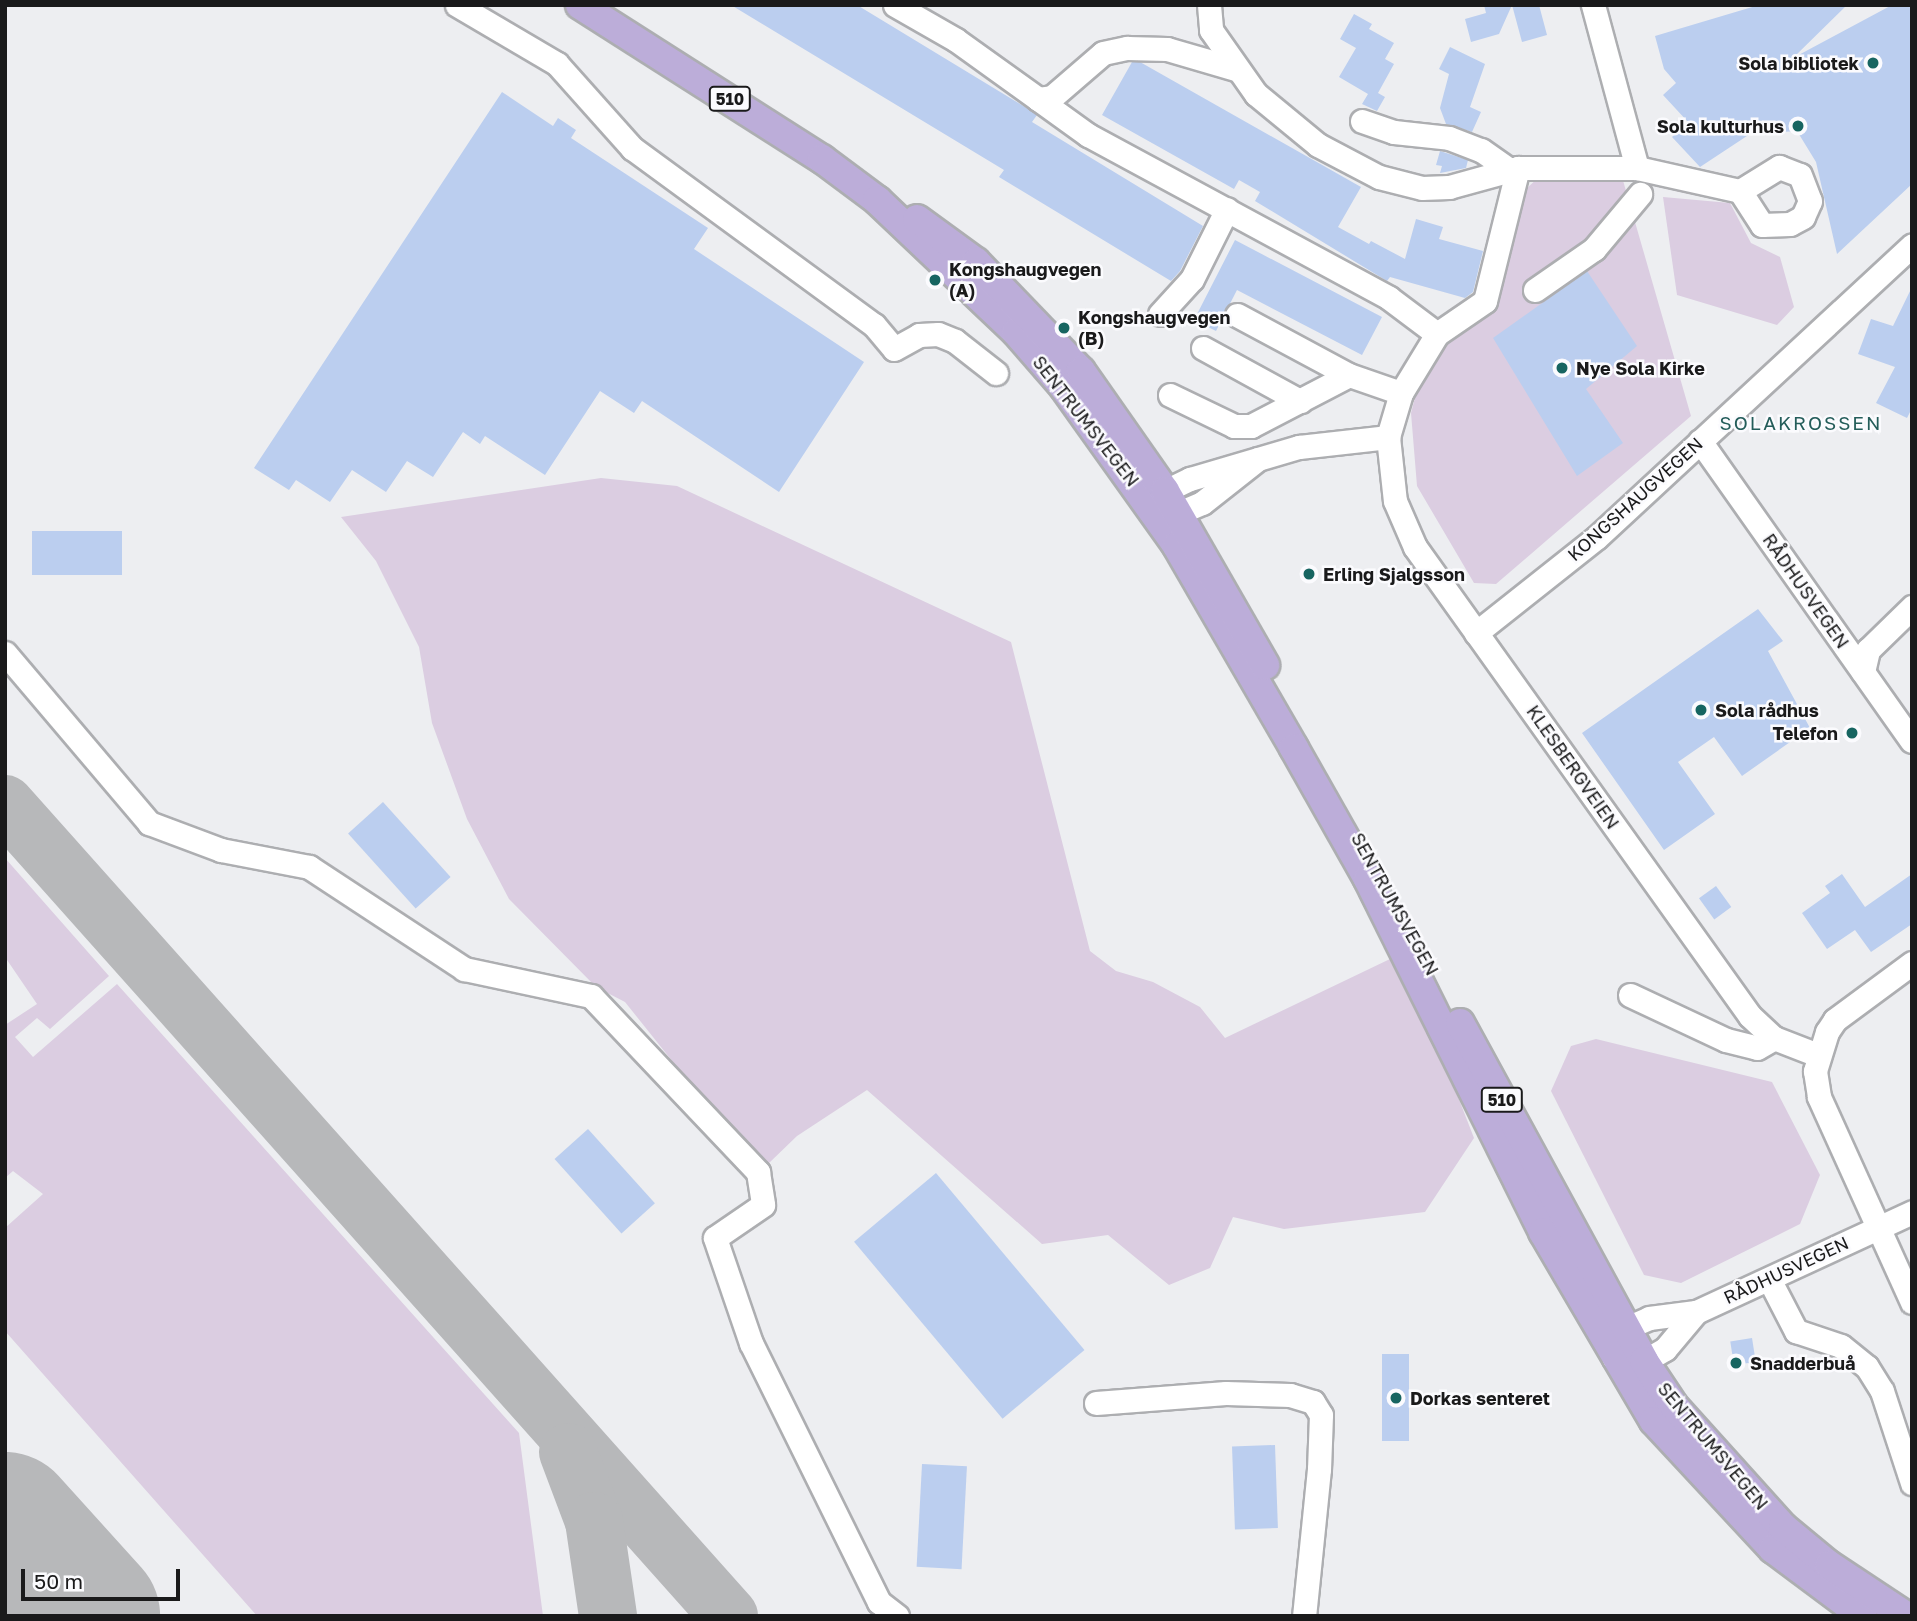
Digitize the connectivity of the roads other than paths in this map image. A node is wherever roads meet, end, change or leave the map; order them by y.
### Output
1 (457, 5) edge
2 (895, 5) edge
3 (1209, 5) edge
4 (1593, 5) edge
5 (599, 10) edge
6 (1236, 69) junction
7 (1038, 99) junction
8 (1362, 121) dead end
9 (1637, 168) junction
10 (1513, 169) junction
11 (1740, 191) dead end
12 (1640, 194) dead end
13 (1227, 209) junction
14 (1912, 245) edge
15 (1535, 290) dead end
16 (1160, 314) dead end
17 (1237, 315) dead end
18 (1437, 334) junction
19 (1203, 348) dead end
20 (996, 373) dead end
21 (1349, 375) junction
22 (1401, 393) junction
23 (1170, 394) dead end
24 (1300, 401) junction
25 (1388, 437) junction
26 (1700, 441) junction
27 (1166, 505) junction
28 (1908, 616) edge
29 (1476, 633) junction
30 (5, 653) edge
31 (1863, 671) junction
32 (1912, 741) edge
33 (1912, 963) edge
34 (1630, 995) dead end
35 (1774, 1038) junction
36 (1818, 1055) junction
37 (1912, 1212) edge
38 (1877, 1227) junction
39 (1769, 1279) junction
40 (1912, 1302) edge
41 (1696, 1312) junction
42 (1626, 1328) junction
43 (1614, 1358) junction
44 (1644, 1361) junction
45 (1096, 1403) dead end
46 (1912, 1483) edge
47 (897, 1616) edge
48 (1304, 1616) edge
49 (1863, 1616) edge
50 (1906, 1616) edge

1 - 20 street
2 - 7 street
3 - 6 street
4 - 9 street
5 - 27 main road, SENTRUMSVEGEN / 510
6 - 7 street
6 - 10 street
7 - 13 street
8 - 10 street
9 - 10 street
9 - 11 street
10 - 18 street
12 - 15 street
13 - 16 street
13 - 18 street
14 - 26 street, KONGSHAUGVEGEN
17 - 21 street
18 - 22 street
19 - 24 street
21 - 22 street
21 - 24 street
22 - 25 street
23 - 24 street
25 - 27 street
25 - 29 street, KLESBERGVEIEN
26 - 29 street, KONGSHAUGVEGEN
26 - 31 street, RÅDHUSVEGEN
27 - 42 main road, SENTRUMSVEGEN / 510
27 - 43 main road, SENTRUMSVEGEN / 510
28 - 31 street
29 - 35 street, KLESBERGVEIEN
30 - 47 street
31 - 32 street, RÅDHUSVEGEN
33 - 36 street
34 - 35 street
35 - 36 street, KLESBERGVEIEN
36 - 38 street
37 - 38 street, RÅDHUSVEGEN
38 - 39 street, RÅDHUSVEGEN
38 - 40 street
39 - 41 street, RÅDHUSVEGEN
39 - 46 street
41 - 42 street, RÅDHUSVEGEN
41 - 44 street, RÅDHUSVEGEN
42 - 43 street
42 - 44 main road, SENTRUMSVEGEN / 510
43 - 44 street
43 - 49 main road, SENTRUMSVEGEN / 510
44 - 50 main road, SENTRUMSVEGEN / 510
45 - 48 street

